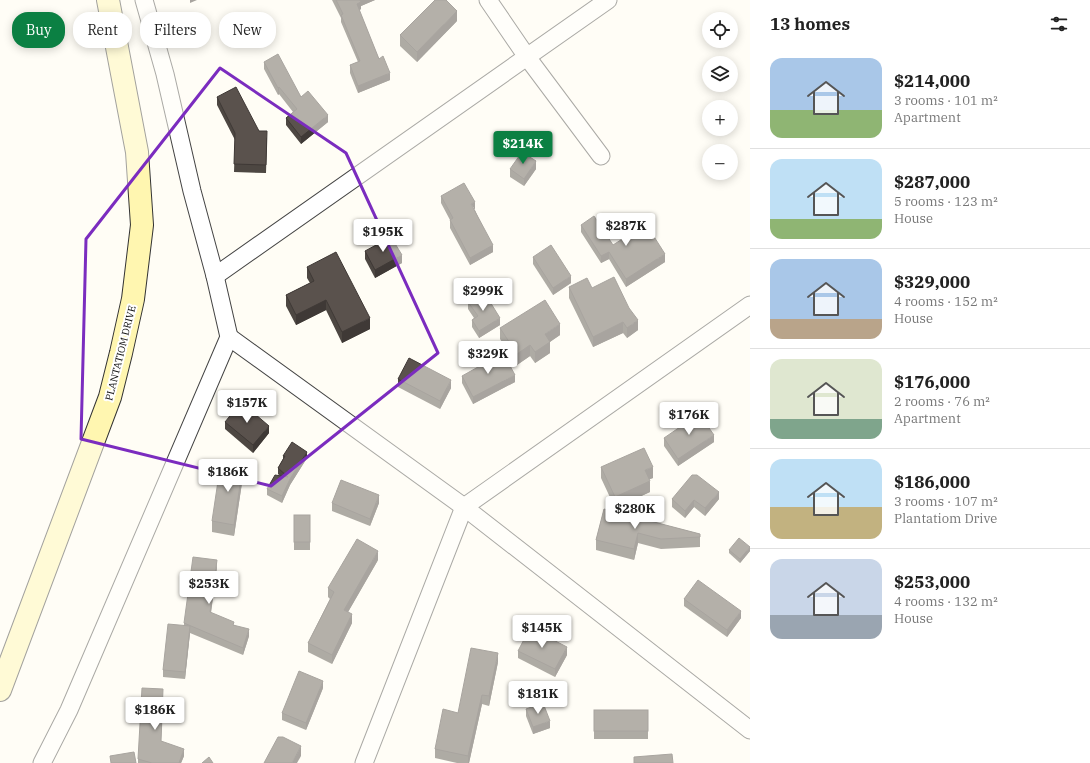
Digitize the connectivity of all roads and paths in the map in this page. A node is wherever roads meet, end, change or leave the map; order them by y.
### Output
1 (108, 0) edge
2 (144, 0) edge
3 (488, 0) edge
4 (608, 0) edge
5 (527, 57) junction
6 (601, 156) dead end
7 (215, 276) junction
8 (750, 305) edge
9 (229, 337) junction
10 (464, 507) junction
11 (0, 690) edge
12 (750, 730) edge
13 (42, 763) edge
14 (364, 763) edge

1 - 11 street, PLANTATIOM DRIVE
2 - 7 street
3 - 5 street
4 - 5 street
5 - 6 street
5 - 7 street
7 - 9 street
8 - 10 street
9 - 10 street
9 - 13 street
10 - 12 street
10 - 14 street

